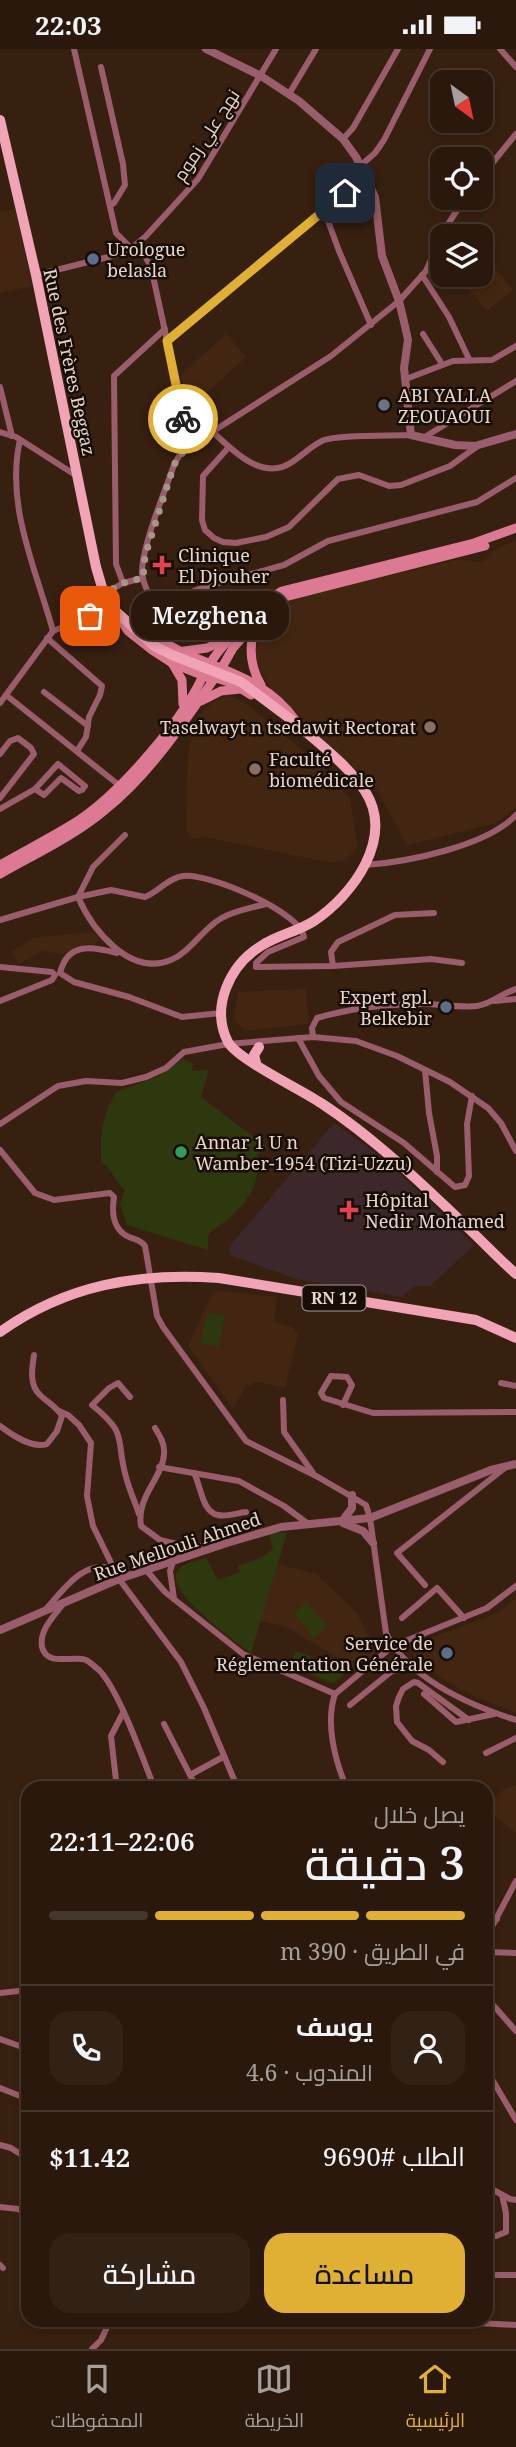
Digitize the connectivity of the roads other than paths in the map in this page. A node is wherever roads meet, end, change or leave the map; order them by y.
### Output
1 (74, 49) edge
2 (206, 49) edge
3 (275, 49) edge
4 (316, 49) edge
5 (398, 49) edge
6 (430, 49) edge
7 (500, 49) edge
8 (101, 67) dead end
9 (516, 67) edge
10 (261, 76) junction
11 (289, 94) junction
12 (1, 127) edge
13 (516, 134) edge
14 (343, 139) junction
15 (493, 162) edge
16 (360, 166) junction
17 (365, 176) junction
18 (111, 205) junction
19 (324, 210) junction
20 (458, 210) edge
21 (131, 248) junction
22 (36, 275) junction
23 (422, 275) junction
24 (399, 302) junction
25 (371, 325) junction
26 (165, 329) junction
27 (423, 334) dead end
28 (167, 341) junction
29 (516, 346) edge
30 (469, 359) junction
31 (442, 364) junction
32 (406, 379) junction
33 (516, 381) edge
34 (0, 387) edge
35 (0, 432) edge
36 (213, 432) junction
37 (516, 434) edge
38 (411, 435) junction
39 (12, 436) junction
40 (423, 438) junction
41 (20, 440) junction
42 (190, 446) junction
43 (479, 446) junction
44 (229, 447) junction
45 (77, 476) junction
46 (516, 478) edge
47 (516, 528) edge
48 (516, 535) edge
49 (143, 578) junction
50 (123, 583) junction
51 (104, 594) junction
52 (112, 608) junction
53 (259, 618) junction
54 (53, 631) junction
55 (238, 632) junction
56 (47, 638) junction
57 (181, 651) junction
58 (172, 663) junction
59 (212, 671) junction
60 (243, 689) junction
61 (264, 689) junction
62 (44, 692) dead end
63 (6, 695) junction
64 (0, 703) edge
65 (194, 707) junction
66 (183, 708) junction
67 (296, 723) junction
68 (88, 726) junction
69 (77, 751) junction
70 (0, 754) edge
71 (120, 786) junction
72 (36, 789) junction
73 (0, 798) edge
74 (0, 810) edge
75 (516, 815) edge
76 (125, 835) dead end
77 (0, 865) edge
78 (366, 865) junction
79 (0, 874) edge
80 (78, 897) junction
81 (266, 904) junction
82 (434, 913) dead end
83 (0, 920) edge
84 (302, 928) junction
85 (126, 955) junction
86 (462, 963) dead end
87 (333, 966) junction
88 (0, 967) edge
89 (57, 974) junction
90 (516, 989) edge
91 (516, 999) edge
92 (0, 1001) edge
93 (495, 1001) junction
94 (221, 1013) junction
95 (313, 1037) junction
96 (298, 1038) junction
97 (228, 1044) junction
98 (263, 1044) junction
99 (244, 1056) junction
100 (256, 1063) junction
101 (425, 1070) junction
102 (472, 1096) junction
103 (0, 1124) edge
104 (0, 1150) edge
105 (516, 1151) edge
106 (437, 1172) junction
107 (516, 1274) edge
108 (149, 1277) junction
109 (0, 1332) edge
110 (516, 1338) edge
111 (34, 1355) dead end
112 (501, 1383) dead end
113 (516, 1385) edge
114 (130, 1397) dead end
115 (283, 1400) dead end
116 (343, 1405) junction
117 (59, 1411) junction
118 (516, 1412) edge
119 (0, 1426) edge
120 (155, 1428) dead end
121 (512, 1465) edge
122 (159, 1467) junction
123 (194, 1473) junction
124 (313, 1475) junction
125 (352, 1495) junction
126 (246, 1512) dead end
127 (139, 1514) junction
128 (370, 1517) junction
129 (341, 1522) junction
130 (307, 1523) junction
131 (373, 1543) junction
132 (218, 1546) junction
133 (173, 1562) junction
134 (115, 1570) junction
135 (147, 1571) junction
136 (119, 1579) junction
137 (425, 1585) dead end
138 (516, 1586) edge
139 (174, 1599) junction
140 (64, 1604) junction
141 (43, 1612) junction
142 (402, 1618) dead end
143 (464, 1618) junction
144 (0, 1630) edge
145 (393, 1646) junction
146 (409, 1664) junction
147 (335, 1694) junction
148 (424, 1694) dead end
149 (350, 1705) dead end
150 (123, 1713) junction
151 (497, 1713) junction
152 (469, 1720) junction
153 (516, 1720) edge
154 (164, 1724) dead end
155 (516, 1738) edge
156 (486, 1753) dead end
157 (223, 1757) junction
158 (443, 1762) dead end
159 (190, 1775) junction
160 (116, 1781) edge
161 (152, 1781) edge
162 (193, 1781) edge
163 (234, 1781) edge
164 (343, 1781) edge
165 (516, 1881) edge
166 (493, 1917) edge
167 (497, 1919) junction
168 (493, 1926) edge
169 (493, 1952) edge
170 (516, 1952) edge
171 (21, 1991) edge
172 (0, 1993) edge
173 (493, 2005) edge
174 (516, 2031) edge
175 (0, 2039) edge
176 (21, 2046) edge
177 (493, 2082) edge
178 (495, 2086) joint
179 (0, 2088) edge
180 (21, 2096) edge
181 (516, 2120) edge
182 (0, 2145) edge
183 (21, 2154) edge
184 (493, 2190) edge
185 (502, 2195) junction
186 (516, 2200) edge
187 (0, 2207) edge
188 (21, 2211) edge
189 (493, 2234) edge
190 (493, 2275) edge
191 (516, 2275) edge
192 (493, 2324) edge
193 (516, 2325) edge
194 (107, 2327) edge
195 (92, 2349) edge

1 - 18 street
2 - 10 street
3 - 10 street, نهج علي زموم
4 - 11 street
5 - 14 street
6 - 16 street
7 - 9 street
8 - 18 street
10 - 11 street
10 - 21 street, نهج علي زموم
11 - 14 street
12 - 22 main road, Rue des Frères Beggaz
13 - 15 street
14 - 16 street
16 - 17 street
17 - 19 street
17 - 24 street
18 - 21 street
19 - 25 street
19 - 28 street
20 - 23 street
21 - 22 street, نهج علي زموم
21 - 26 street
22 - 45 main road, Rue des Frères Beggaz
23 - 24 street
23 - 30 street
24 - 25 street
24 - 32 street
25 - 36 street
26 - 28 street
26 - 50 street
27 - 31 street
28 - 42 street
29 - 30 street
30 - 31 street
31 - 32 street
32 - 38 street
33 - 40 street
34 - 39 street
35 - 39 street
36 - 42 street
36 - 44 street
37 - 43 street
38 - 40 street
38 - 44 street
39 - 41 street
40 - 43 street
41 - 45 street
41 - 54 street
42 - 49 street
43 - 44 street
45 - 51 main road, Rue des Frères Beggaz
46 - 49 street
47 - 55 main road
48 - 53 main road
49 - 50 street
50 - 51 street
51 - 52 main road, Rue des Frères Beggaz
52 - 54 street
52 - 57 main road
52 - 58 main road
52 - 67 main road, Rue des Frères Beggaz, bridge
53 - 59 main road
53 - 61 main road
54 - 56 street
55 - 57 main road
55 - 59 main road
56 - 63 street
56 - 68 street
57 - 59 main road
58 - 59 main road
58 - 66 main road
59 - 60 main road
59 - 61 main road
59 - 65 main road
59 - 66 main road
60 - 65 main road
60 - 67 main road
61 - 67 main road
62 - 68 street
63 - 64 street
63 - 69 street
65 - 79 main road
66 - 71 main road
67 - 78 main road
68 - 69 street
69 - 71 street
70 - 73 street
71 - 77 main road
72 - 72 street
72 - 74 street
75 - 78 street
76 - 80 street
78 - 84 main road
80 - 81 street
80 - 83 street
80 - 85 street
81 - 84 street
81 - 85 street
82 - 87 street
84 - 87 street
84 - 94 main road
85 - 89 street
86 - 87 street
88 - 89 street
89 - 92 street
89 - 94 street
90 - 93 street
91 - 93 street
93 - 95 street
94 - 97 main road
95 - 96 street
95 - 101 street
96 - 98 street
96 - 106 street
97 - 98 street
97 - 99 main road
97 - 103 street
98 - 99 street
98 - 100 main road
99 - 100 main road
100 - 107 main road
101 - 102 street
101 - 106 street
102 - 105 street
102 - 106 street
104 - 108 street
108 - 109 main road, RN 12
108 - 110 main road, RN 12
108 - 124 street
111 - 117 street
112 - 113 street
114 - 127 street
115 - 124 street
116 - 116 street
116 - 118 street
117 - 119 street
117 - 134 street
120 - 122 street
121 - 128 street, Rue Mellouli Ahmed
121 - 137 street
122 - 123 street
122 - 127 street
123 - 126 street
123 - 130 street
124 - 125 street
125 - 128 street
125 - 129 street
127 - 132 street
128 - 129 street, Rue Mellouli Ahmed
128 - 131 street
129 - 130 street, Rue Mellouli Ahmed
129 - 131 street
130 - 132 street, Rue Mellouli Ahmed
131 - 145 street
132 - 133 street, Rue Mellouli Ahmed
133 - 135 street, Rue Mellouli Ahmed
133 - 139 street
134 - 136 street
134 - 141 street
135 - 136 street, Rue Mellouli Ahmed
135 - 139 street
136 - 140 street, Rue Mellouli Ahmed
136 - 157 street
138 - 143 street
139 - 147 street
140 - 141 street, Rue Mellouli Ahmed
140 - 150 street
141 - 144 street, Rue Mellouli Ahmed
142 - 143 street
143 - 145 street
145 - 146 street
145 - 147 street
146 - 149 street
146 - 151 street
147 - 164 street
148 - 152 street
150 - 160 street
150 - 161 street
151 - 152 street
151 - 153 street
152 - 158 street
154 - 159 street
155 - 156 street
157 - 159 street
157 - 163 street
159 - 162 street
165 - 167 street
166 - 167 street
167 - 168 street
169 - 170 street
171 - 172 street
173 - 174 street
175 - 176 street
177 - 178 street
178 - 181 street
179 - 180 street
182 - 183 street
184 - 185 street
185 - 186 street
185 - 189 street
187 - 188 street
190 - 191 street
192 - 193 street
194 - 195 street

